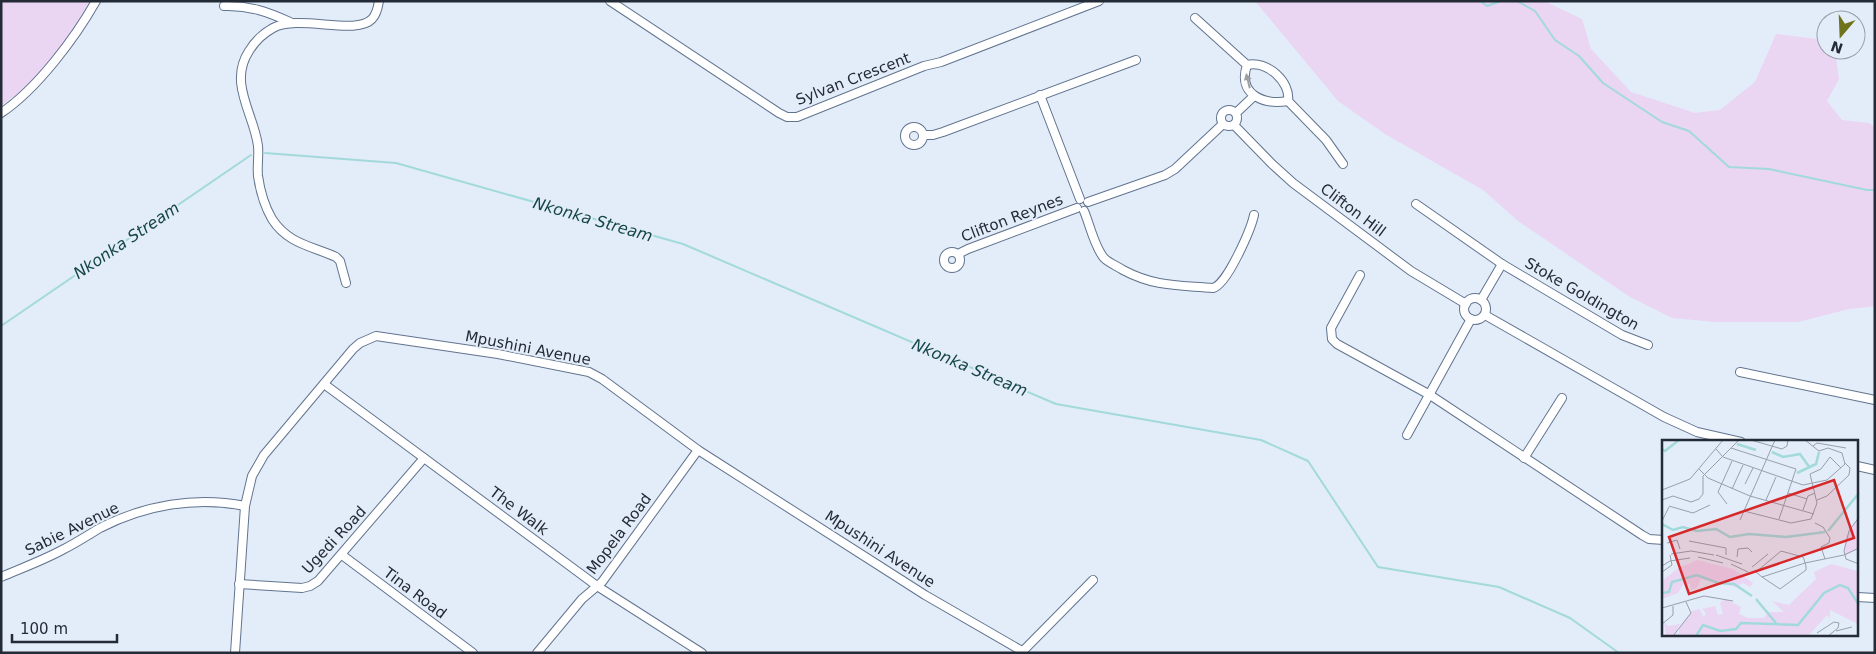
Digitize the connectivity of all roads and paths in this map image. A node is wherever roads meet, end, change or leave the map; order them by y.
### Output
1 (96, 1) edge
2 (379, 1) edge
3 (610, 1) edge
4 (1099, 1) edge
5 (224, 6) dead end
6 (1195, 18) dead end
7 (292, 22) junction
8 (1136, 60) dead end
9 (1248, 65) junction
10 (1040, 95) junction
11 (1254, 96) junction
12 (1288, 101) junction
13 (1, 112) edge
14 (1236, 113) junction
15 (1222, 124) junction
16 (1234, 125) junction
17 (924, 135) dead end
18 (1343, 164) dead end
19 (1080, 199) junction
20 (1088, 202) junction
21 (1416, 204) dead end
22 (1081, 209) junction
23 (1254, 215) dead end
24 (958, 254) dead end
25 (1502, 264) junction
26 (1360, 275) dead end
27 (346, 283) dead end
28 (1481, 300) junction
29 (1466, 304) junction
30 (1485, 315) junction
31 (1472, 319) junction
32 (1648, 346) dead end
33 (1740, 372) dead end
34 (324, 384) junction
35 (1430, 395) junction
36 (1562, 398) dead end
37 (1875, 400) edge
38 (1407, 435) dead end
39 (1732, 440) edge
40 (698, 450) junction
41 (424, 458) junction
42 (1524, 458) junction
43 (1858, 466) edge
44 (1875, 470) edge
45 (245, 506) junction
46 (1662, 540) edge
47 (342, 555) junction
48 (1, 577) edge
49 (1093, 580) dead end
50 (239, 584) junction
51 (597, 586) junction
52 (1858, 597) edge
53 (1875, 598) edge
54 (1021, 652) edge
55 (235, 653) edge
56 (472, 653) edge
57 (537, 653) edge
58 (702, 653) edge

1 - 13 street
2 - 7 street
3 - 4 street, Sylvan Crescent
5 - 7 street
6 - 9 street
7 - 27 street
8 - 10 street
11 -> 9 street
9 - 12 street
10 - 17 street
10 - 19 street, Clifton Reynes
11 - 12 street
11 - 14 street
12 - 18 street
14 - 15 street
14 - 16 street
15 - 16 street
15 - 20 street
16 - 29 street, Clifton Hill
19 - 20 street, Clifton Reynes
19 - 22 street, Clifton Reynes
20 - 22 street, Clifton Reynes
21 - 25 street, Stoke Goldington
22 - 23 street, Clifton Reynes
22 - 24 street, Clifton Reynes
25 - 28 street, Stoke Goldington
25 - 32 street, Stoke Goldington
26 - 35 street
28 - 29 street
28 - 30 street
29 - 31 street
30 - 31 street
30 - 39 street
31 - 35 street
33 - 37 street
34 - 40 street, Mpushini Avenue
34 - 41 street, The Walk
34 - 45 street, Mpushini Avenue
35 - 38 street
35 - 42 street
36 - 42 street
40 - 51 street, Mopela Road
40 - 54 street, Mpushini Avenue
41 - 47 street, Ugedi Road
41 - 51 street, The Walk
42 - 46 street
43 - 44 street
45 - 48 street, Sabie Avenue
45 - 50 street, Mpushini Avenue
47 - 50 street, Ugedi Road
47 - 56 street, Tina Road
49 - 54 street
50 - 55 street, Mpushini Avenue
51 - 57 street, Mopela Road
51 - 58 street, The Walk
52 - 53 street

